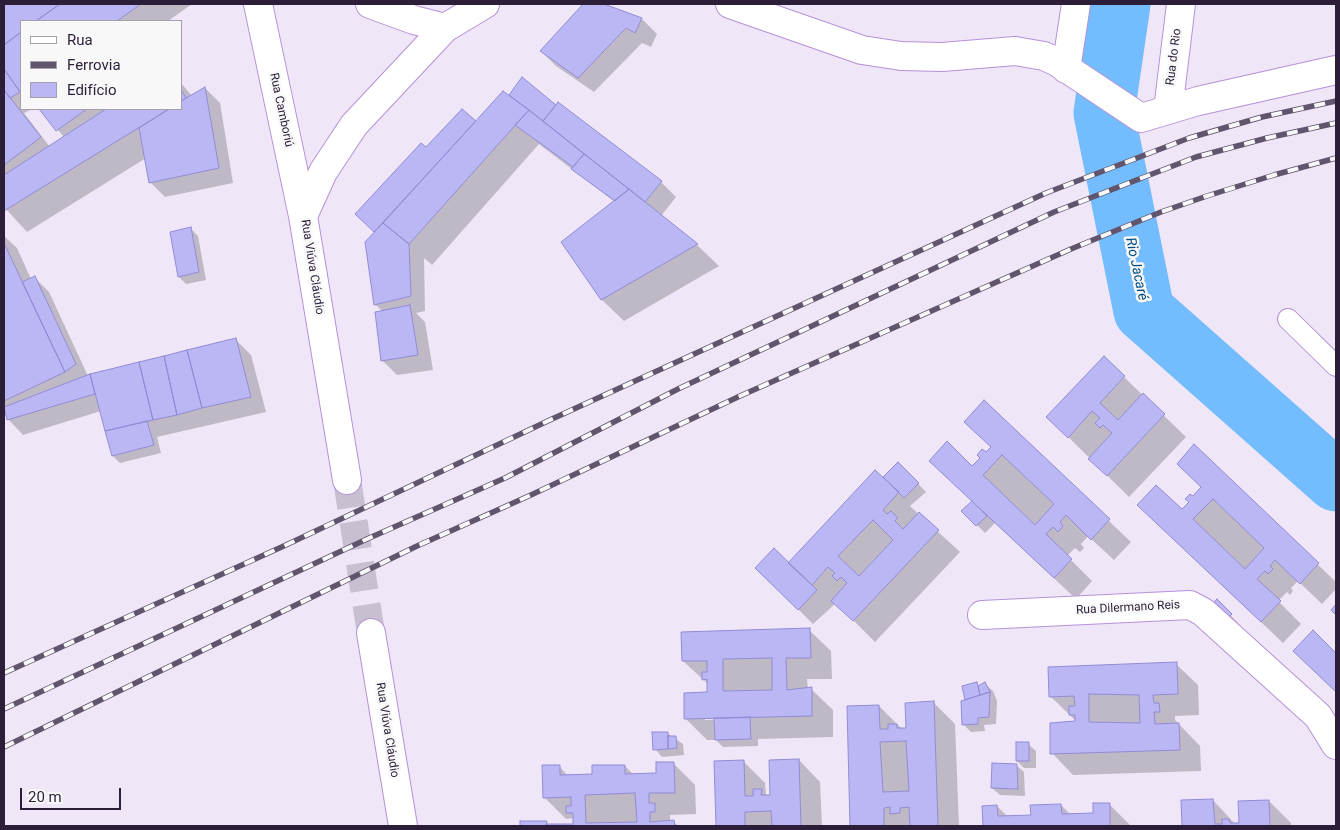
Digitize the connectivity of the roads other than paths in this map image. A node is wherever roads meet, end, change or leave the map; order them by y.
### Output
1 (258, 4) edge
2 (370, 4) edge
3 (485, 4) edge
4 (730, 4) edge
5 (1076, 4) edge
6 (1181, 4) edge
7 (444, 28) junction
8 (1068, 70) junction
9 (1336, 70) edge
10 (1168, 110) junction
11 (303, 216) junction
12 (1288, 319) dead end
13 (1336, 366) edge
14 (347, 480) tunnel mouth
15 (982, 615) dead end
16 (371, 633) tunnel mouth
17 (1336, 745) edge
18 (404, 826) edge

1 - 11 street, Rua Camboriú
2 - 7 street
3 - 7 street, Rua Viúva Cláudio
4 - 8 street
5 - 8 street
6 - 10 street, Rua do Rio
7 - 11 street, Rua Viúva Cláudio
8 - 10 street
9 - 10 street
11 - 14 street, Rua Viúva Cláudio
12 - 13 lane
15 - 17 street, Rua Dilermano Reis
16 - 18 street, Rua Viúva Cláudio

